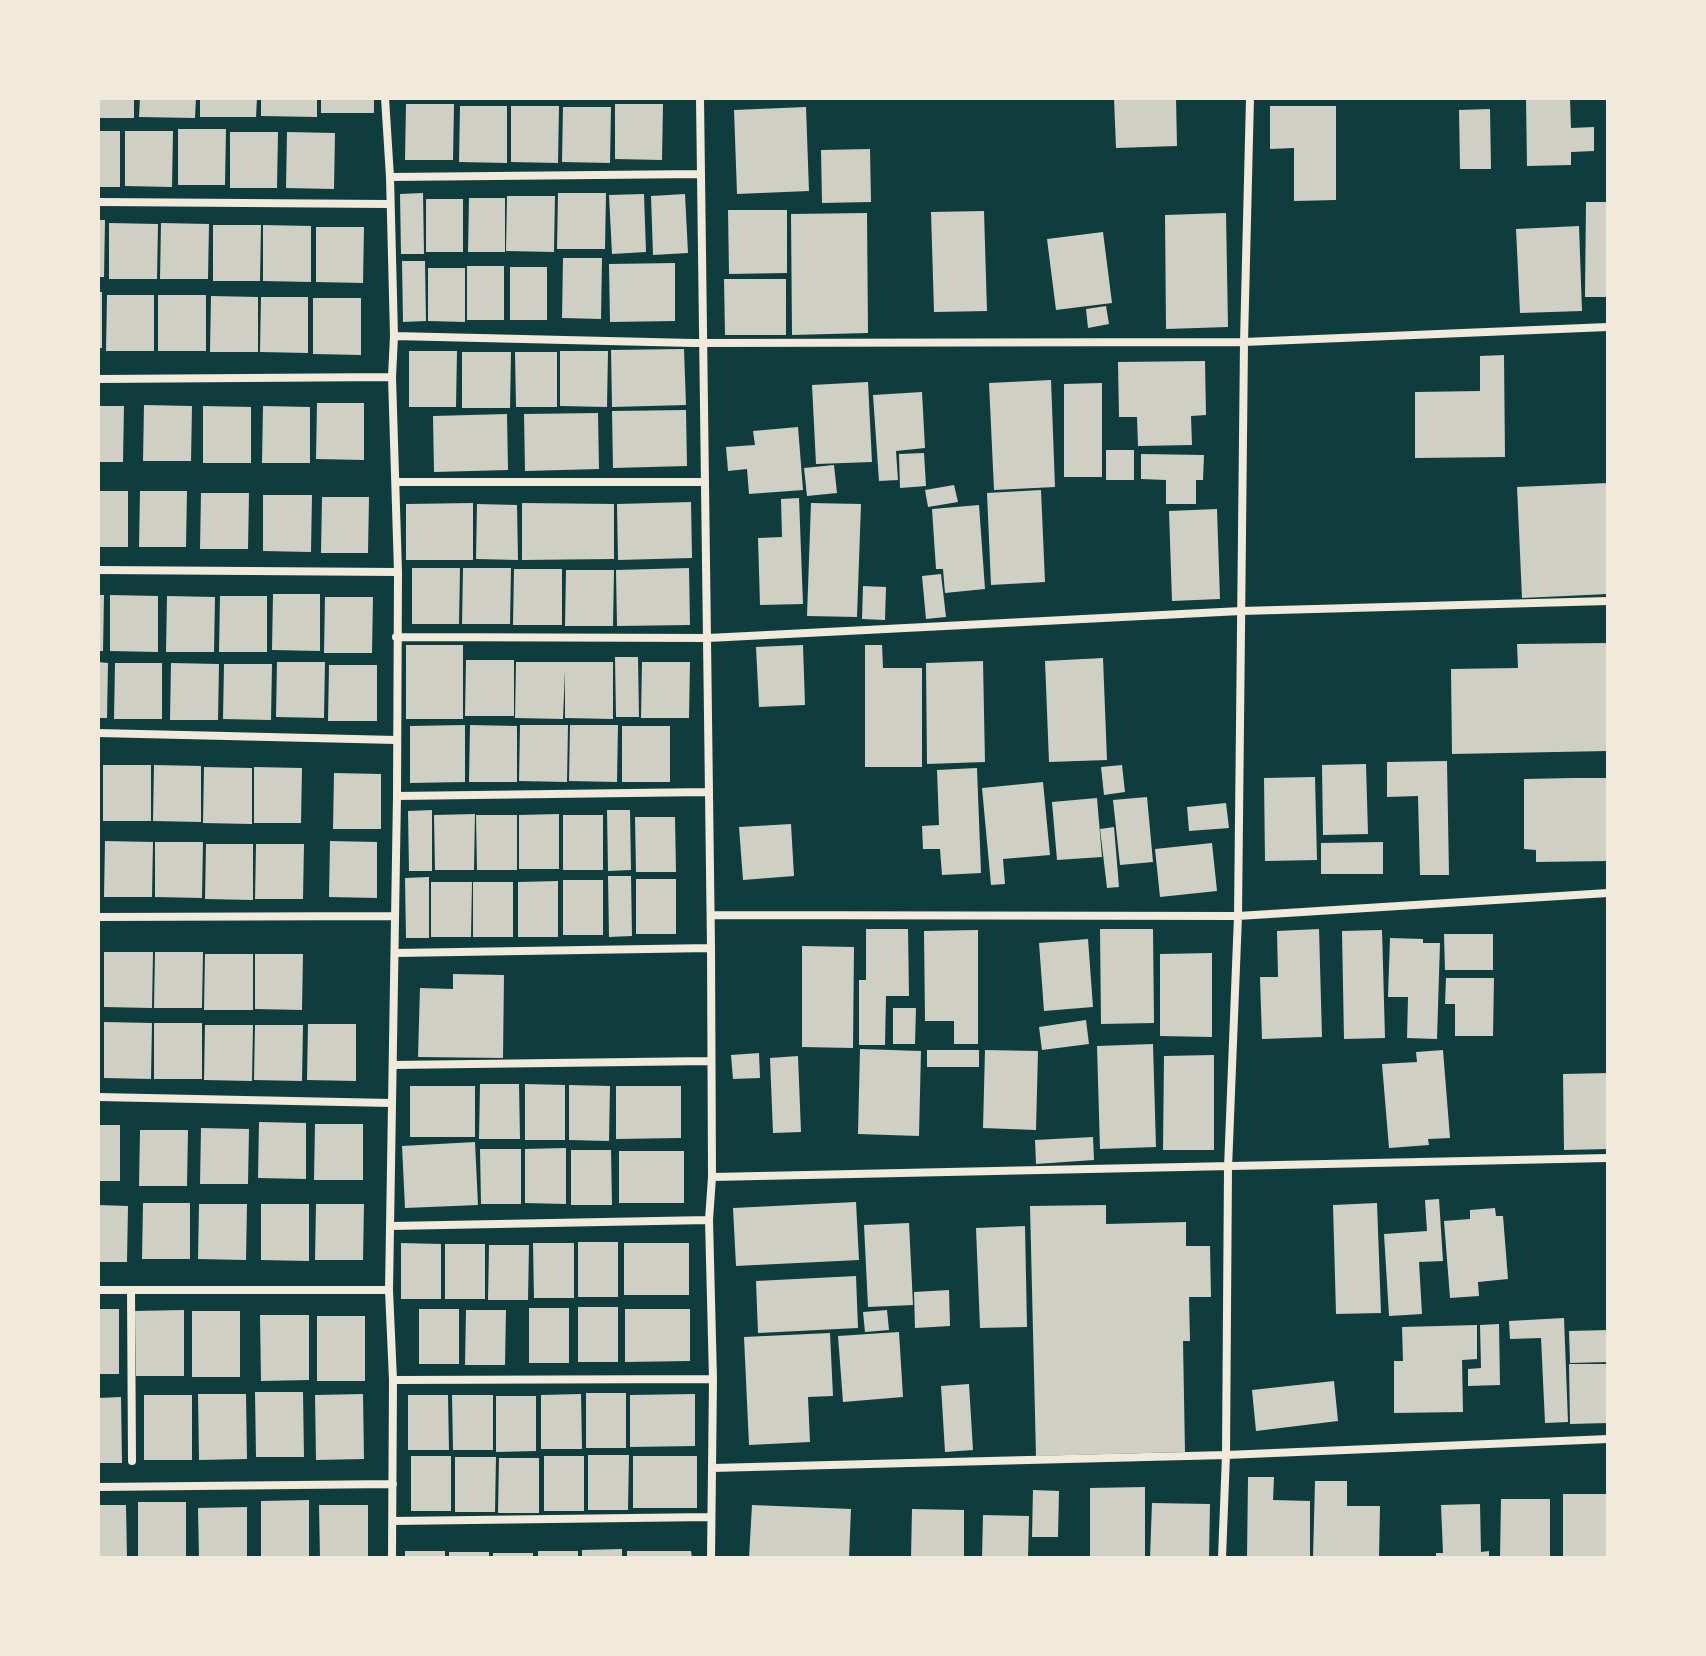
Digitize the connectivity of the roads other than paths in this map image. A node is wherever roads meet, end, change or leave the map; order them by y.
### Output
1 (385, 98) edge
2 (700, 98) edge
3 (1250, 98) edge
4 (700, 174) junction
5 (390, 177) junction
6 (98, 202) edge
7 (389, 204) junction
8 (1608, 327) edge
9 (394, 336) junction
10 (1244, 342) junction
11 (703, 343) junction
12 (392, 377) junction
13 (98, 379) edge
14 (396, 482) junction
15 (705, 482) junction
16 (98, 570) edge
17 (398, 572) junction
18 (1608, 601) edge
19 (1241, 611) junction
20 (396, 637) junction
21 (708, 638) junction
22 (98, 733) edge
23 (396, 740) junction
24 (708, 792) junction
25 (397, 796) junction
26 (1608, 893) edge
27 (711, 915) junction
28 (395, 916) junction
29 (1238, 916) junction
30 (98, 917) edge
31 (711, 948) junction
32 (395, 953) junction
33 (710, 1061) junction
34 (393, 1065) junction
35 (98, 1097) edge
36 (391, 1103) junction
37 (1608, 1158) edge
38 (1228, 1168) junction
39 (712, 1177) junction
40 (709, 1220) junction
41 (391, 1226) junction
42 (98, 1290) edge
43 (131, 1290) junction
44 (389, 1290) junction
45 (713, 1379) junction
46 (393, 1380) junction
47 (1608, 1439) edge
48 (1226, 1455) junction
49 (132, 1461) dead end
50 (712, 1468) junction
51 (393, 1484) junction
52 (98, 1487) edge
53 (711, 1517) junction
54 (393, 1521) junction
55 (392, 1558) edge
56 (711, 1558) edge
57 (1222, 1558) edge

1 - 5 street
2 - 4 street
3 - 10 street
4 - 5 street
4 - 11 street
5 - 7 street
6 - 7 street
7 - 9 street
8 - 10 street
9 - 11 street
9 - 12 street
10 - 11 street
10 - 19 street
11 - 15 street
12 - 13 street
12 - 14 street
14 - 15 street
14 - 17 street
15 - 21 street
16 - 17 street
17 - 20 street
18 - 19 street
19 - 21 street
19 - 29 street
20 - 21 street
20 - 23 street
21 - 24 street
22 - 23 street
23 - 25 street
24 - 25 street
24 - 27 street
25 - 28 street
26 - 29 street
27 - 29 street
27 - 31 street
28 - 30 street
28 - 32 street
29 - 38 street
31 - 32 street
31 - 33 street
32 - 34 street
33 - 34 street
33 - 39 street
34 - 36 street
35 - 36 street
36 - 41 street
37 - 38 street
38 - 39 street
38 - 48 street
39 - 40 street
40 - 41 street
40 - 45 street
41 - 44 street
42 - 43 street
43 - 44 street
43 - 49 street
44 - 46 street
45 - 46 street
45 - 50 street
46 - 51 street
47 - 48 street
48 - 50 street
48 - 57 street
50 - 53 street
51 - 52 street
51 - 54 street
53 - 54 street
53 - 56 street
54 - 55 street

